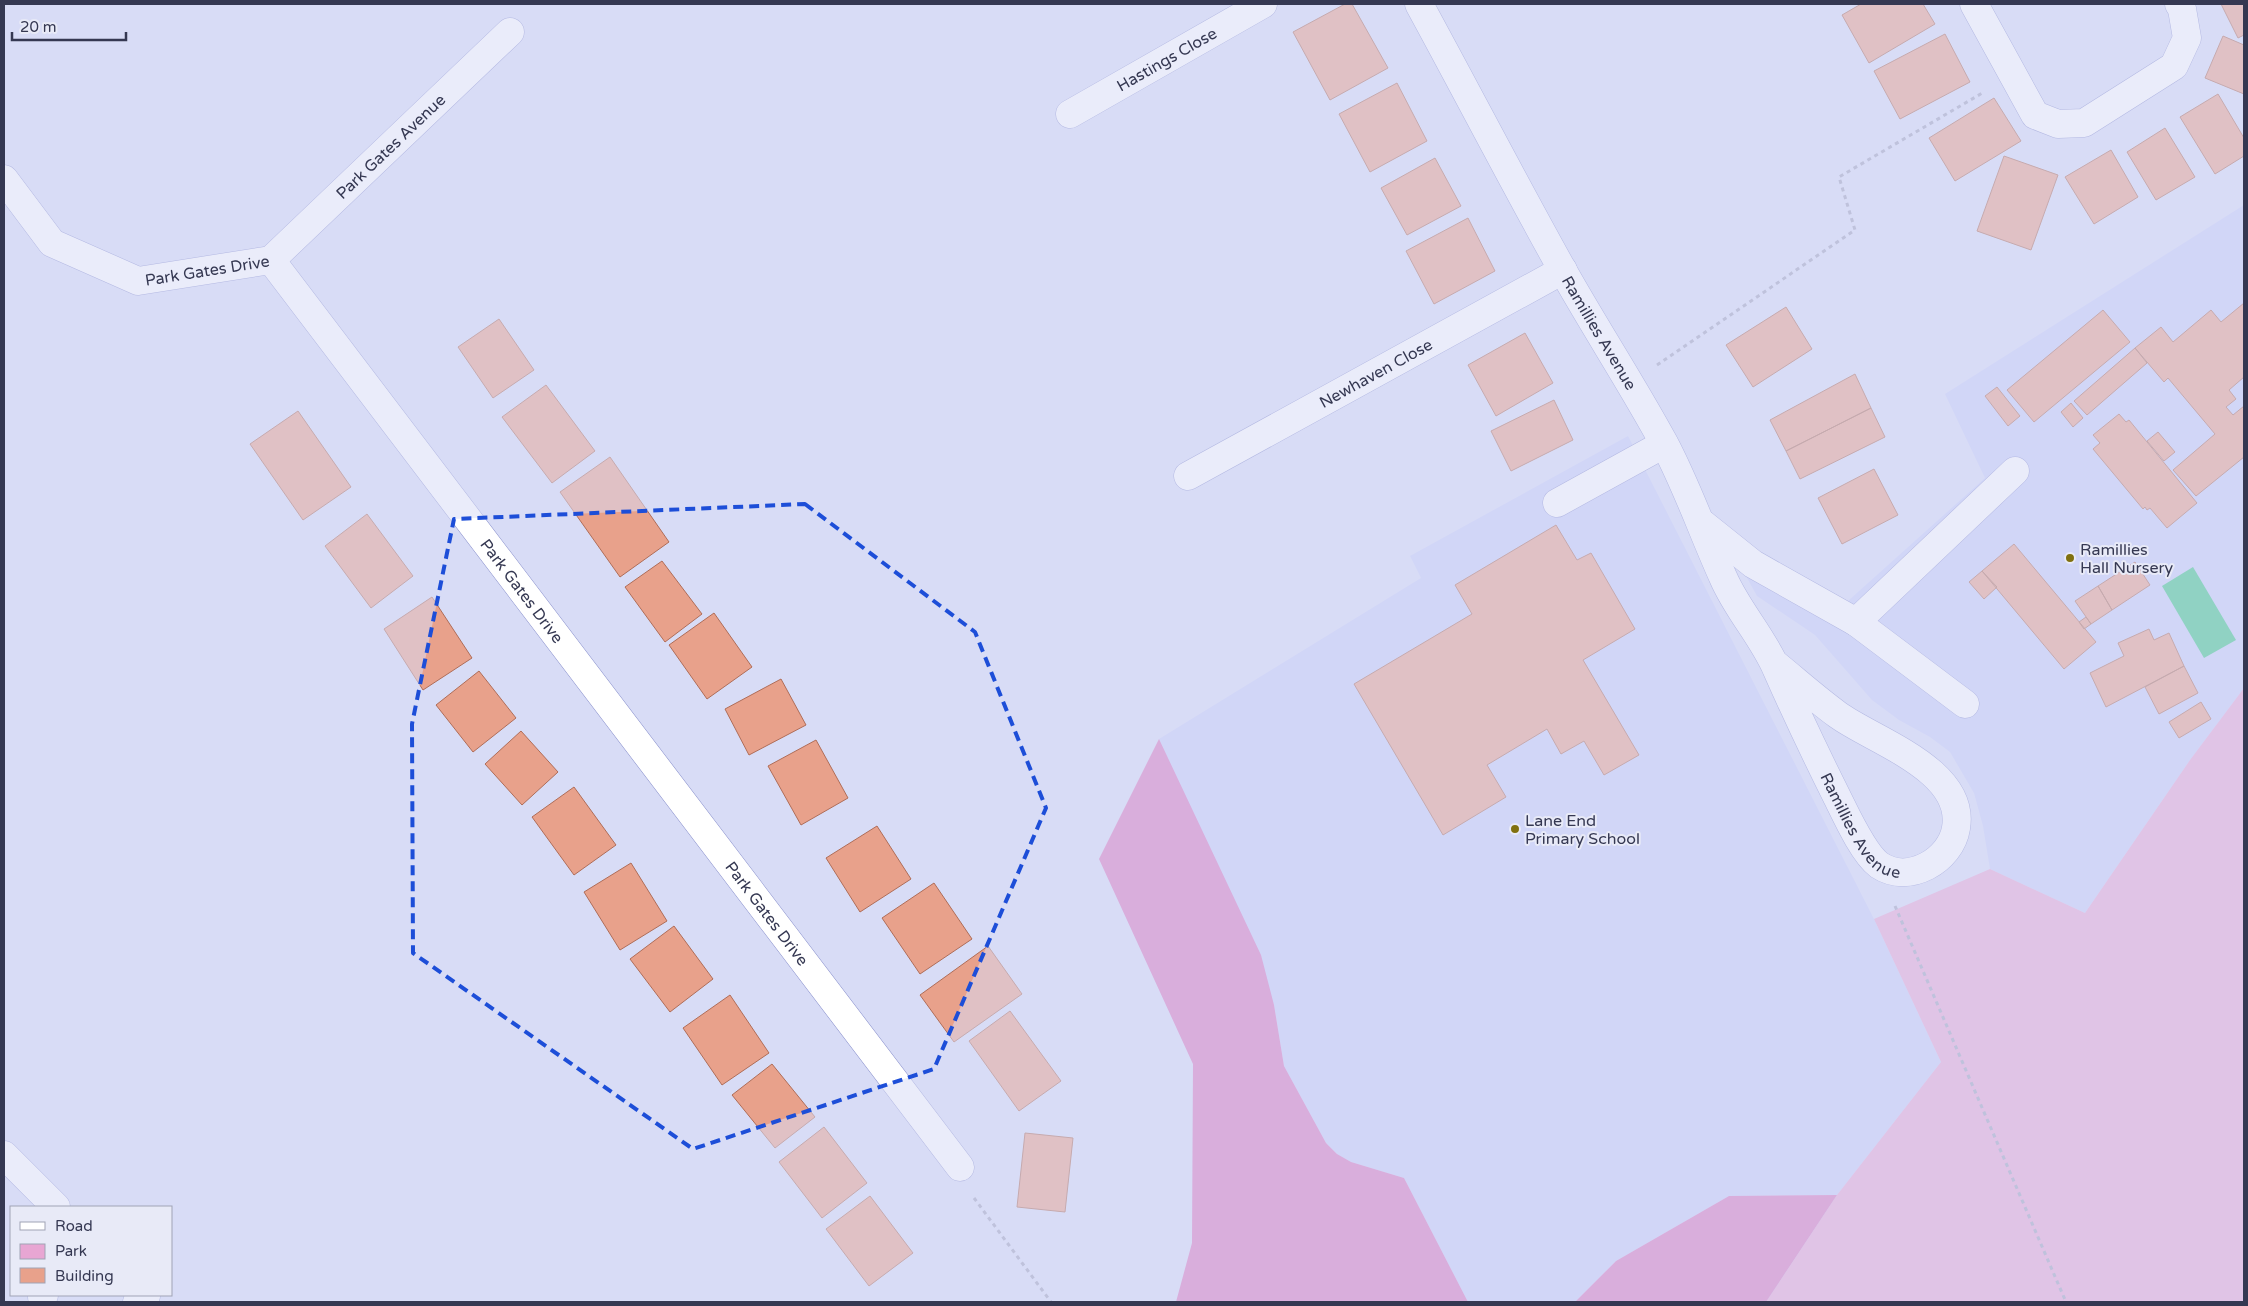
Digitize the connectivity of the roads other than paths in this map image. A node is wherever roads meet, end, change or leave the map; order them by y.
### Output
1 (1263, 4) edge
2 (1419, 4) edge
3 (1974, 4) edge
4 (2179, 4) edge
5 (510, 32) dead end
6 (1070, 114) dead end
7 (4, 179) edge
8 (271, 260) junction
9 (1563, 270) junction
10 (1664, 444) junction
11 (2015, 471) dead end
12 (1188, 476) dead end
13 (1557, 503) dead end
14 (1701, 522) junction
15 (1856, 622) junction
16 (1775, 664) junction
17 (1965, 704) dead end
18 (4, 1155) edge
19 (960, 1167) road end
20 (55, 1206) edge

1 - 6 street, Hastings Close
2 - 9 street, Ramillies Avenue
3 - 4 street
5 - 8 street, Park Gates Avenue
7 - 8 street, Park Gates Drive
8 - 19 street, Park Gates Drive
9 - 10 street, Ramillies Avenue
9 - 12 street, Newhaven Close
10 - 13 street
10 - 14 street, Ramillies Avenue
11 - 15 street
14 - 15 street
14 - 16 street, Ramillies Avenue
15 - 17 street
16 - 16 street, Ramillies Avenue
18 - 20 street

